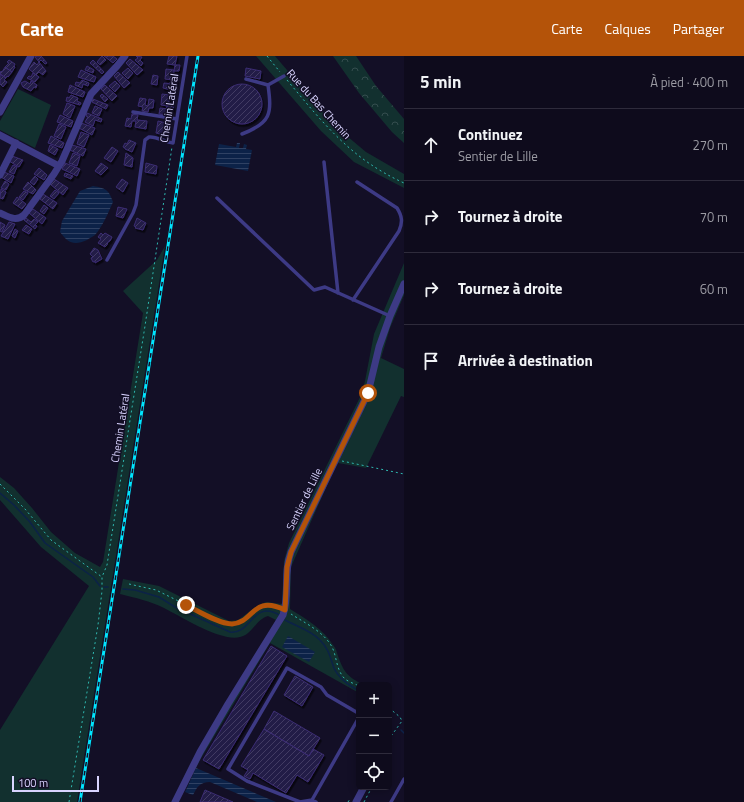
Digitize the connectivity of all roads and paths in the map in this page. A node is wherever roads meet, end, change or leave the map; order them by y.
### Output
1 (31, 56) edge
2 (125, 56) edge
3 (187, 56) edge
4 (267, 56) edge
5 (284, 76) junction
6 (246, 79) dead end
7 (268, 85) junction
8 (0, 112) edge
9 (133, 112) dead end
10 (177, 119) junction
11 (242, 134) dead end
12 (0, 135) edge
13 (16, 143) junction
14 (173, 143) junction
15 (324, 162) dead end
16 (59, 166) junction
17 (0, 175) edge
18 (357, 182) dead end
19 (404, 183) edge
20 (217, 198) dead end
21 (0, 213) edge
22 (107, 260) dead end
23 (404, 284) edge
24 (338, 293) junction
25 (353, 300) junction
26 (390, 316) junction
27 (335, 460) junction
28 (404, 474) edge
29 (0, 484) edge
30 (102, 577) junction
31 (129, 584) dead end
32 (285, 610) junction
33 (356, 684) edge
34 (392, 710) edge
35 (358, 718) edge
36 (356, 724) edge
37 (392, 735) edge
38 (404, 779) edge
39 (362, 790) edge
40 (370, 790) edge
41 (314, 801) edge
42 (69, 802) edge
43 (176, 802) edge
44 (356, 802) edge
45 (364, 802) edge
46 (391, 802) edge

1 - 8 street
2 - 16 street
3 - 10 lane, Chemin Latéral
4 - 5 path, Rue du Bas Chemin
5 - 7 lane
5 - 19 path, Rue du Bas Chemin
6 - 7 lane
7 - 11 lane
9 - 10 lane
10 - 14 lane, Chemin Latéral
12 - 13 street
13 - 16 street
13 - 17 street
14 - 22 lane
14 - 30 path, Chemin Latéral
15 - 24 lane
16 - 21 street
18 - 25 lane
20 - 24 lane
23 - 26 street, Sentier de Lille
24 - 25 lane
25 - 26 lane
26 - 27 street, Sentier de Lille
27 - 28 path
27 - 32 street, Sentier de Lille
29 - 30 path
30 - 42 path, Chemin Latéral
31 - 32 path
32 - 33 path
32 - 43 street, Sentier de Lille
34 - 37 path
35 - 41 lane
36 - 41 lane
38 - 46 lane
39 - 44 street
40 - 45 path

